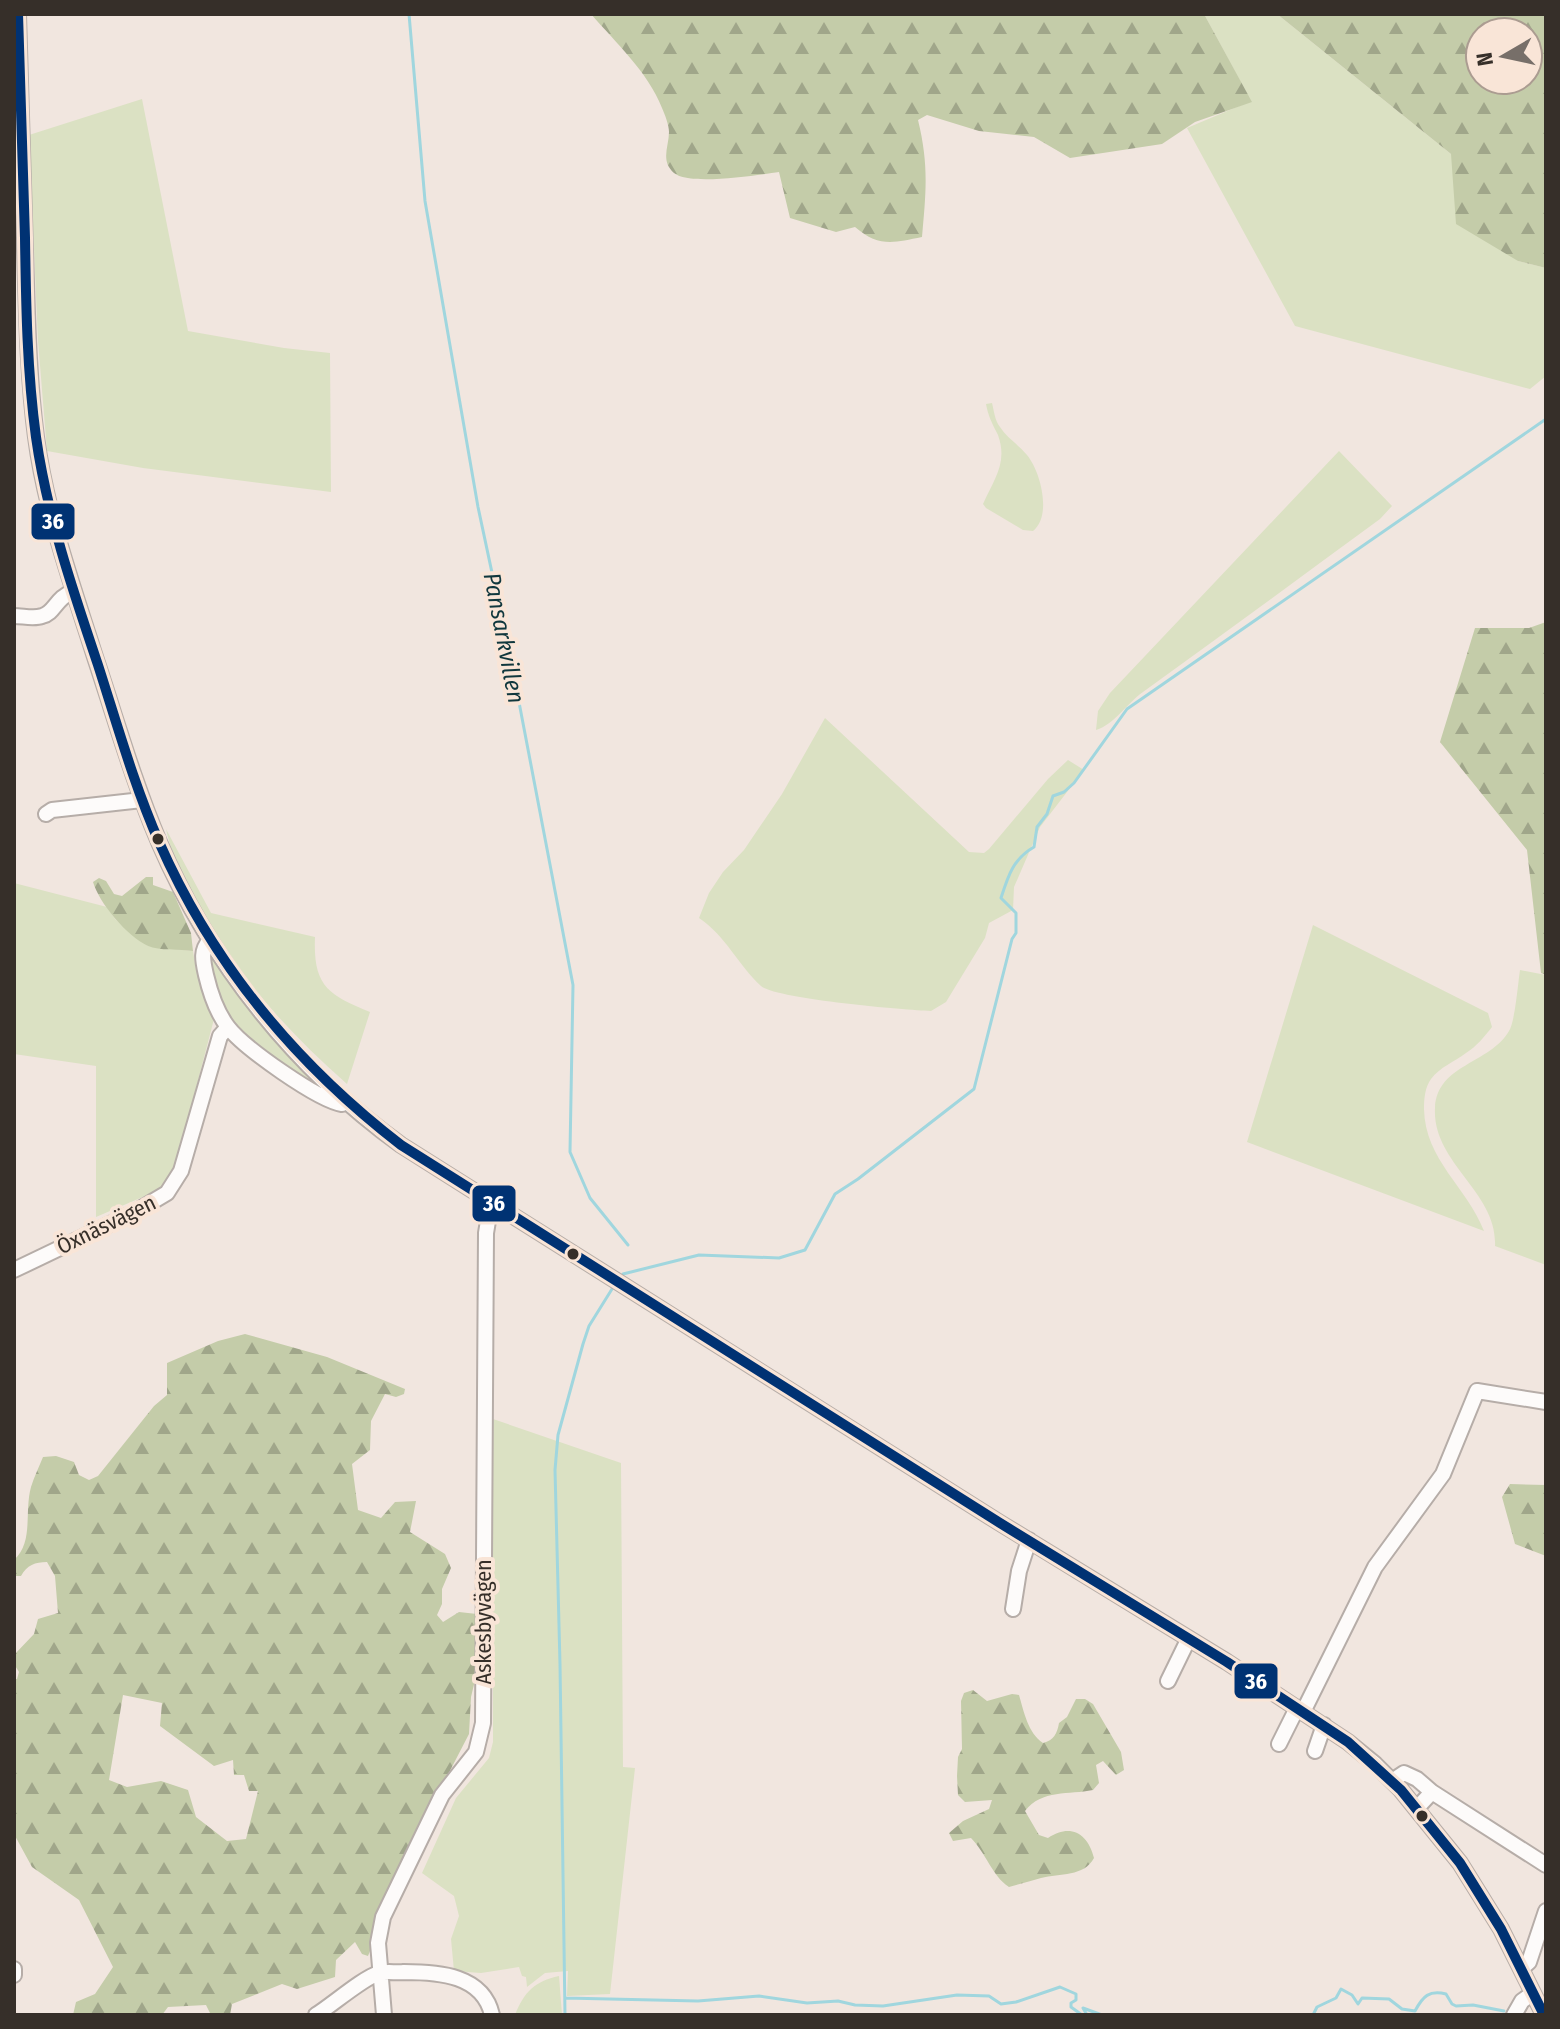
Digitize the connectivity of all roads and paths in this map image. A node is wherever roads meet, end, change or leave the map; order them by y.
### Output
1 (18, 14) edge
2 (74, 591) junction
3 (14, 616) edge
4 (142, 800) junction
5 (46, 814) dead end
6 (210, 940) junction
7 (228, 1027) junction
8 (346, 1102) junction
9 (491, 1203) junction
10 (14, 1270) edge
11 (1546, 1402) edge
12 (1029, 1540) junction
13 (1013, 1609) dead end
14 (1188, 1640) junction
15 (1168, 1681) dead end
16 (1300, 1710) junction
17 (1324, 1725) junction
18 (1279, 1744) dead end
19 (1315, 1751) dead end
20 (1392, 1781) junction
21 (1432, 1792) junction
22 (1417, 1808) junction
23 (1546, 1865) edge
24 (1546, 1911) edge
25 (14, 1969) edge
26 (1521, 1969) junction
27 (381, 1972) junction
28 (14, 1975) edge
29 (1533, 1993) junction
30 (316, 2015) edge
31 (384, 2015) edge
32 (492, 2015) edge
33 (1514, 2015) edge
34 (1544, 2015) edge

1 - 2 street
2 - 3 street
2 - 4 street
4 - 5 street
4 - 6 street
6 - 7 street
6 - 8 street
7 - 8 street
7 - 10 street, Öxnäsvägen
8 - 9 street
9 - 12 street
9 - 27 street, Askesbyvägen
11 - 16 street
12 - 13 street
12 - 14 street
14 - 15 street
14 - 16 street
16 - 17 street
16 - 18 street
17 - 19 street
17 - 20 street
20 - 21 street
20 - 22 street
21 - 22 street
21 - 23 street
22 - 26 street
24 - 26 street
25 - 28 street
26 - 29 street
27 - 30 street
27 - 31 street, Askesbyvägen
27 - 32 street
29 - 33 street
29 - 34 street

